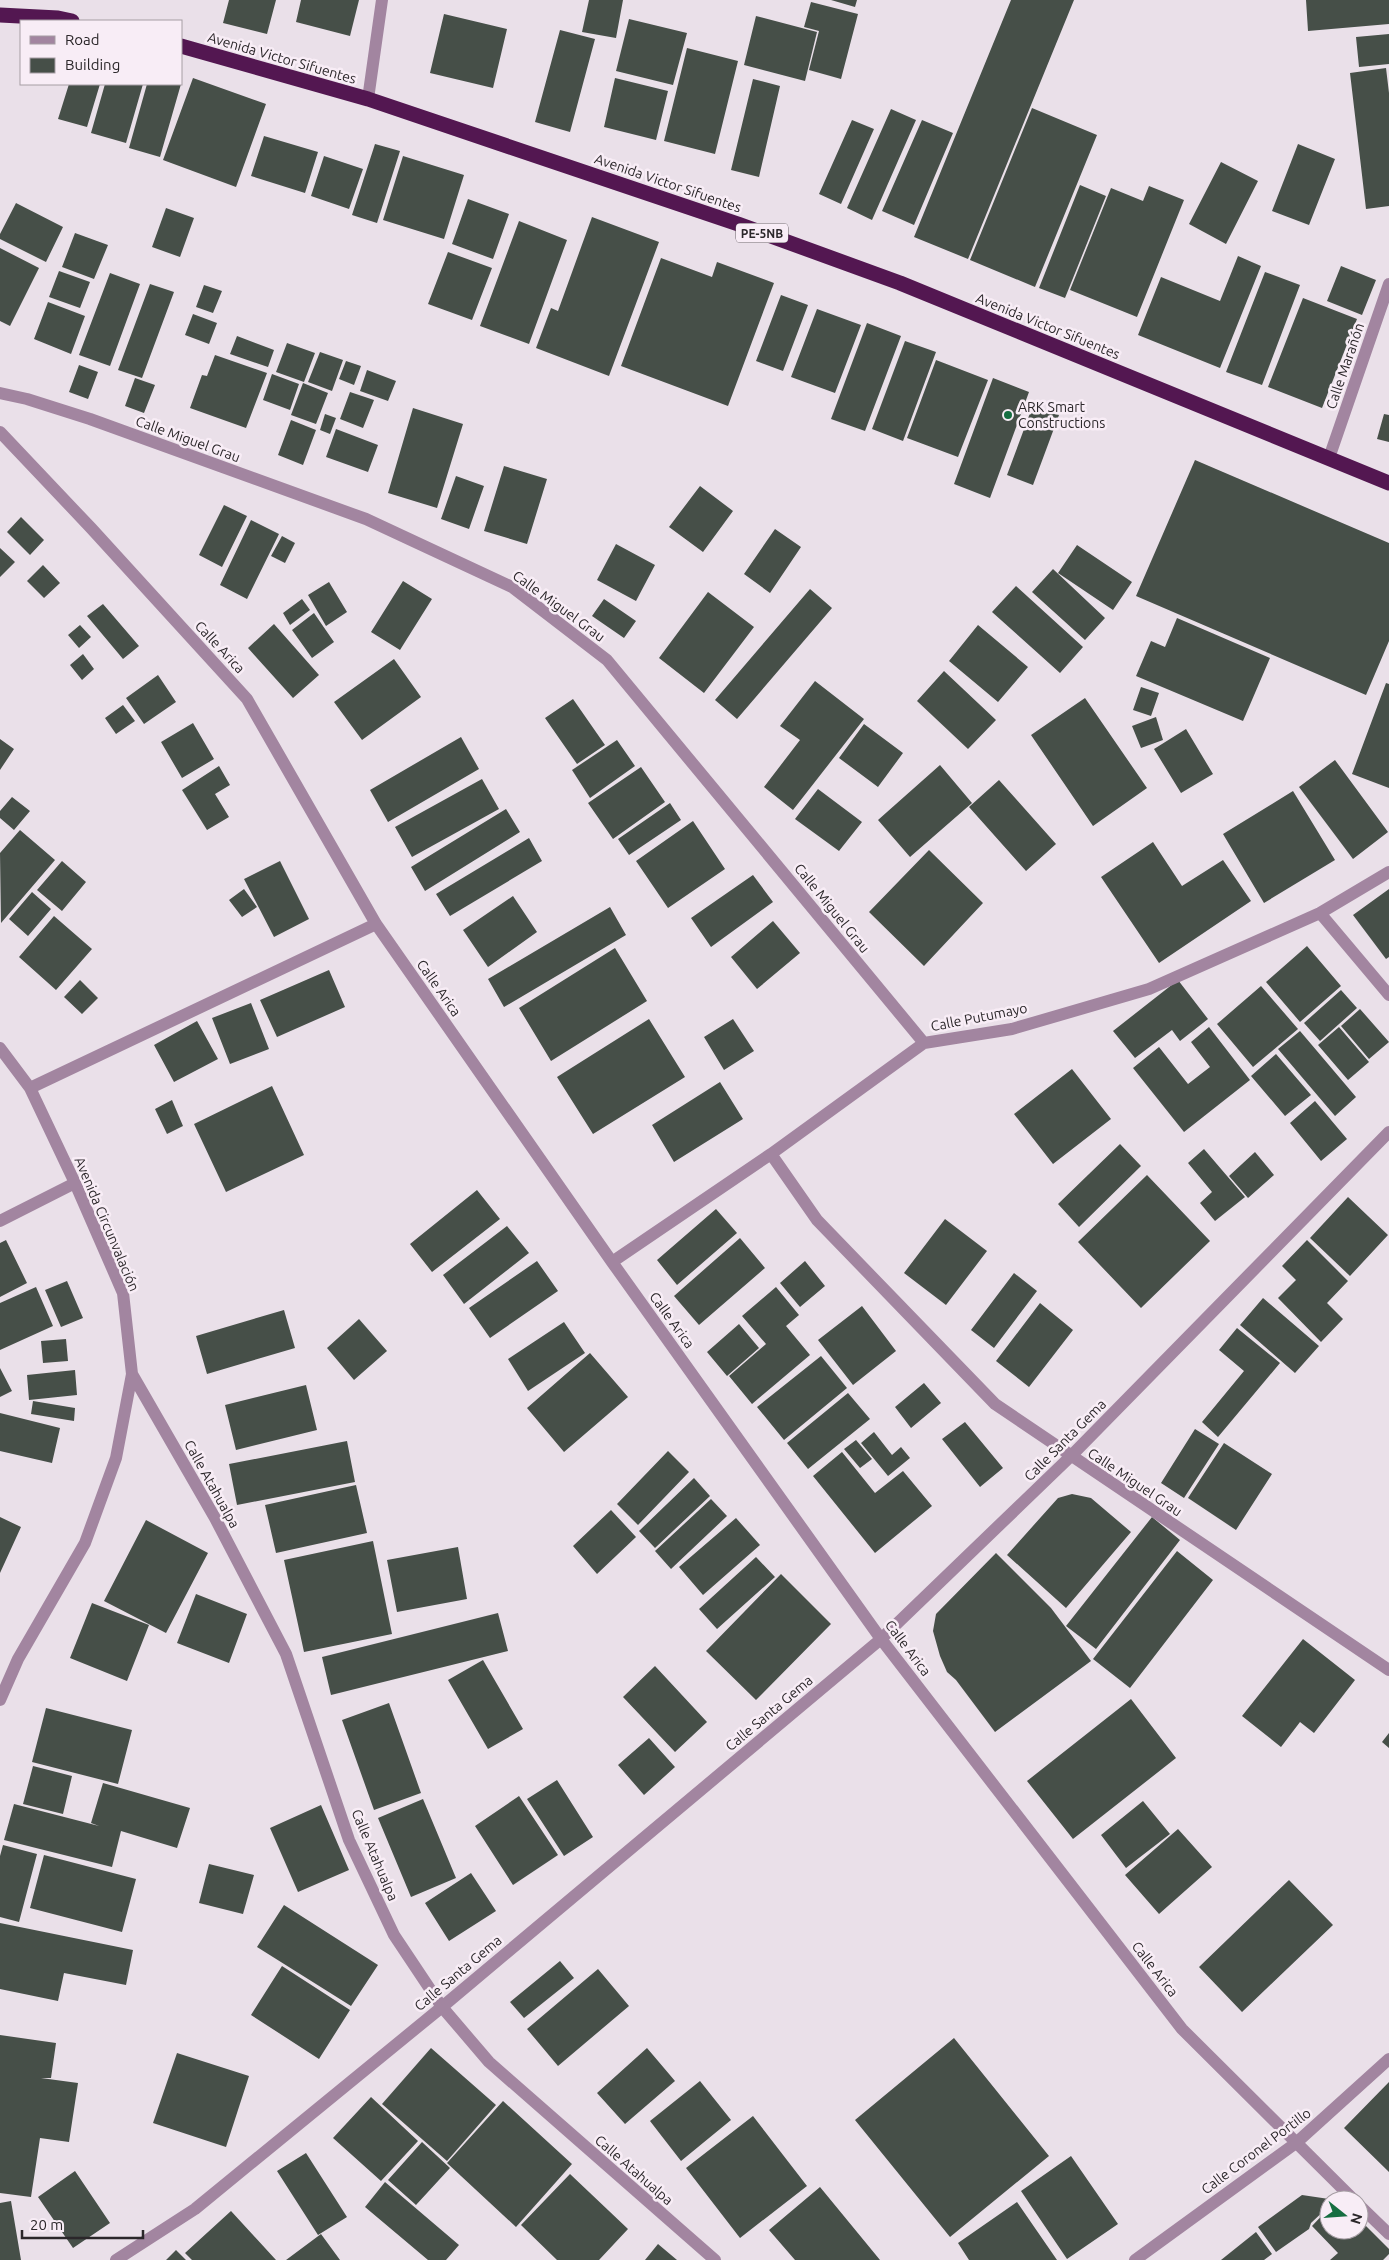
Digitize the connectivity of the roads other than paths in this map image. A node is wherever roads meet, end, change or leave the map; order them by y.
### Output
1 (382, 0) edge
2 (0, 15) edge
3 (67, 20) edge
4 (182, 46) edge
5 (368, 100) junction
6 (1389, 284) edge
7 (0, 393) edge
8 (0, 432) edge
9 (1329, 458) junction
10 (1389, 483) edge
11 (1389, 872) edge
12 (1320, 913) junction
13 (376, 924) junction
14 (1389, 995) edge
15 (924, 1043) junction
16 (0, 1048) edge
17 (30, 1088) junction
18 (1389, 1132) edge
19 (771, 1154) junction
20 (75, 1184) junction
21 (0, 1221) edge
22 (612, 1262) junction
23 (132, 1374) junction
24 (1071, 1456) junction
25 (881, 1639) junction
26 (1389, 1670) edge
27 (0, 1700) edge
28 (442, 2007) junction
29 (1389, 2059) edge
30 (1296, 2143) junction
31 (1344, 2190) edge
32 (1369, 2215) edge
33 (1389, 2234) edge
34 (116, 2260) edge
35 (715, 2260) edge
36 (1135, 2260) edge

1 - 5 street
2 - 3 highway
4 - 5 highway, Avenida Victor Sifuentes / PE-5NB
5 - 9 highway, Avenida Victor Sifuentes / PE-5NB
6 - 9 street, Calle Marañón
7 - 15 street, Calle Miguel Grau
8 - 13 street, Calle Arica
9 - 10 highway, PE-5NB
11 - 12 street, Calle Putumayo
12 - 14 street
12 - 15 street, Calle Putumayo
13 - 17 street
13 - 22 street, Calle Arica
15 - 19 street, Calle Putumayo
16 - 17 street, Avenida Circunvalación
17 - 20 street, Avenida Circunvalación
18 - 24 street, Calle Santa Gema
19 - 22 street, Calle Putumayo
19 - 24 street, Calle Miguel Grau
20 - 21 street
20 - 23 street, Avenida Circunvalación
22 - 25 street, Calle Arica
23 - 27 street, Avenida Circunvalación
23 - 28 street, Calle Atahualpa
24 - 25 street, Calle Santa Gema
24 - 26 street, Calle Miguel Grau
25 - 28 street, Calle Santa Gema
25 - 30 street, Calle Arica
28 - 34 street, Calle Santa Gema
28 - 35 street, Calle Atahualpa
29 - 30 street, Calle Coronel Portillo
30 - 31 street, Calle Arica
30 - 36 street, Calle Coronel Portillo
32 - 33 street

